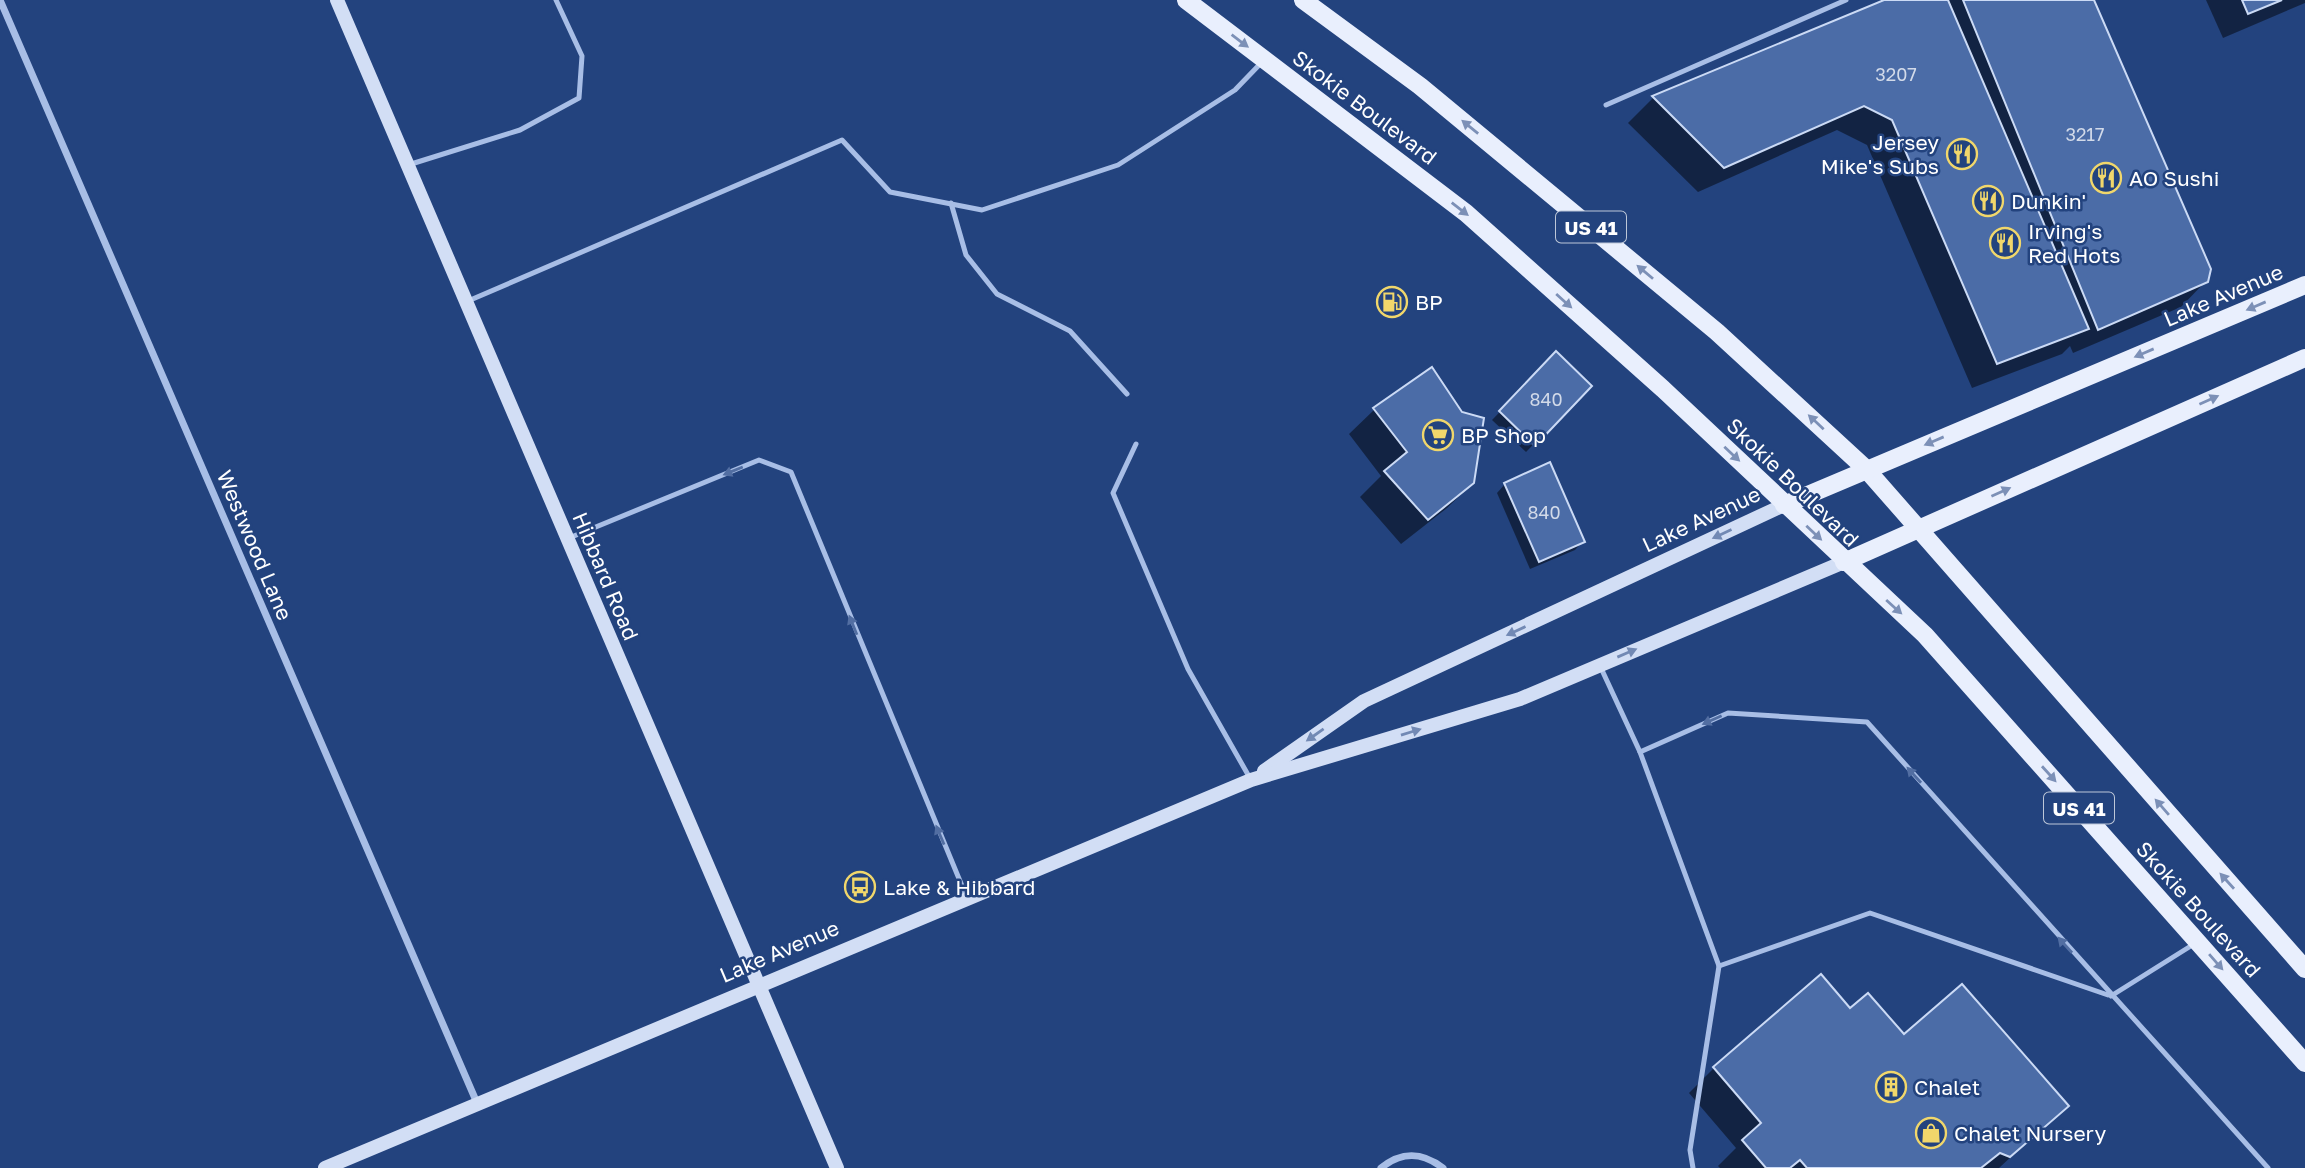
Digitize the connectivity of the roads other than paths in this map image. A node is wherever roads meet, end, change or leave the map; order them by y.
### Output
1 (0, 0) edge
2 (337, 0) edge
3 (556, 0) edge
4 (1186, 0) edge
5 (1303, 0) edge
6 (1846, 0) edge
7 (1265, 60) junction
8 (1606, 105) dead end
9 (408, 166) junction
10 (951, 204) junction
11 (2305, 285) edge
12 (466, 302) junction
13 (2305, 358) edge
14 (1127, 394) dead end
15 (1136, 444) dead end
16 (1866, 469) junction
17 (1784, 505) junction
18 (1916, 529) junction
19 (567, 538) junction
20 (1844, 562) junction
21 (1600, 665) junction
22 (1640, 752) junction
23 (1251, 780) junction
24 (967, 898) junction
25 (2198, 941) junction
26 (1719, 965) junction
27 (2305, 969) edge
28 (758, 984) junction
29 (2111, 996) junction
30 (2305, 1063) edge
31 (477, 1103) junction
32 (325, 1168) edge
33 (837, 1168) edge
34 (1381, 1168) edge
35 (1443, 1168) edge
36 (1693, 1168) edge
37 (2268, 1168) edge

1 - 31 street, Westwood Lane
2 - 9 main road, Hibbard Road
3 - 9 lane
4 -> 7 main road, Skokie Boulevard / US 41
16 -> 5 main road, Skokie Boulevard / US 41
6 - 8 lane
7 - 10 lane
7 -> 17 main road, Skokie Boulevard / US 41
9 - 12 main road, Hibbard Road
10 - 12 lane
10 - 14 lane
11 -> 16 main road, Lake Avenue
12 - 19 main road, Hibbard Road
18 -> 13 main road, Lake Avenue
15 - 23 lane
16 - 17 main road, Lake Avenue
16 - 18 main road, Skokie Boulevard / US 41
17 -> 20 main road, Skokie Boulevard / US 41
17 -> 23 main road, Lake Avenue
18 - 20 main road, Lake Avenue
27 -> 18 main road, Skokie Boulevard / US 41
24 -> 19 lane
19 - 28 main road, Hibbard Road
21 -> 20 main road, Lake Avenue
20 -> 25 main road, Skokie Boulevard / US 41
21 - 22 lane
23 -> 21 main road, Lake Avenue
22 - 26 lane
29 -> 22 lane
23 - 24 main road, Lake Avenue
24 - 28 main road, Lake Avenue
25 - 29 lane
25 -> 30 main road, Skokie Boulevard / US 41
26 - 29 lane
26 - 36 lane
28 - 31 main road, Lake Avenue
28 - 33 main road, Hibbard Road
29 - 37 lane
31 - 32 main road, Lake Avenue
34 - 35 street

